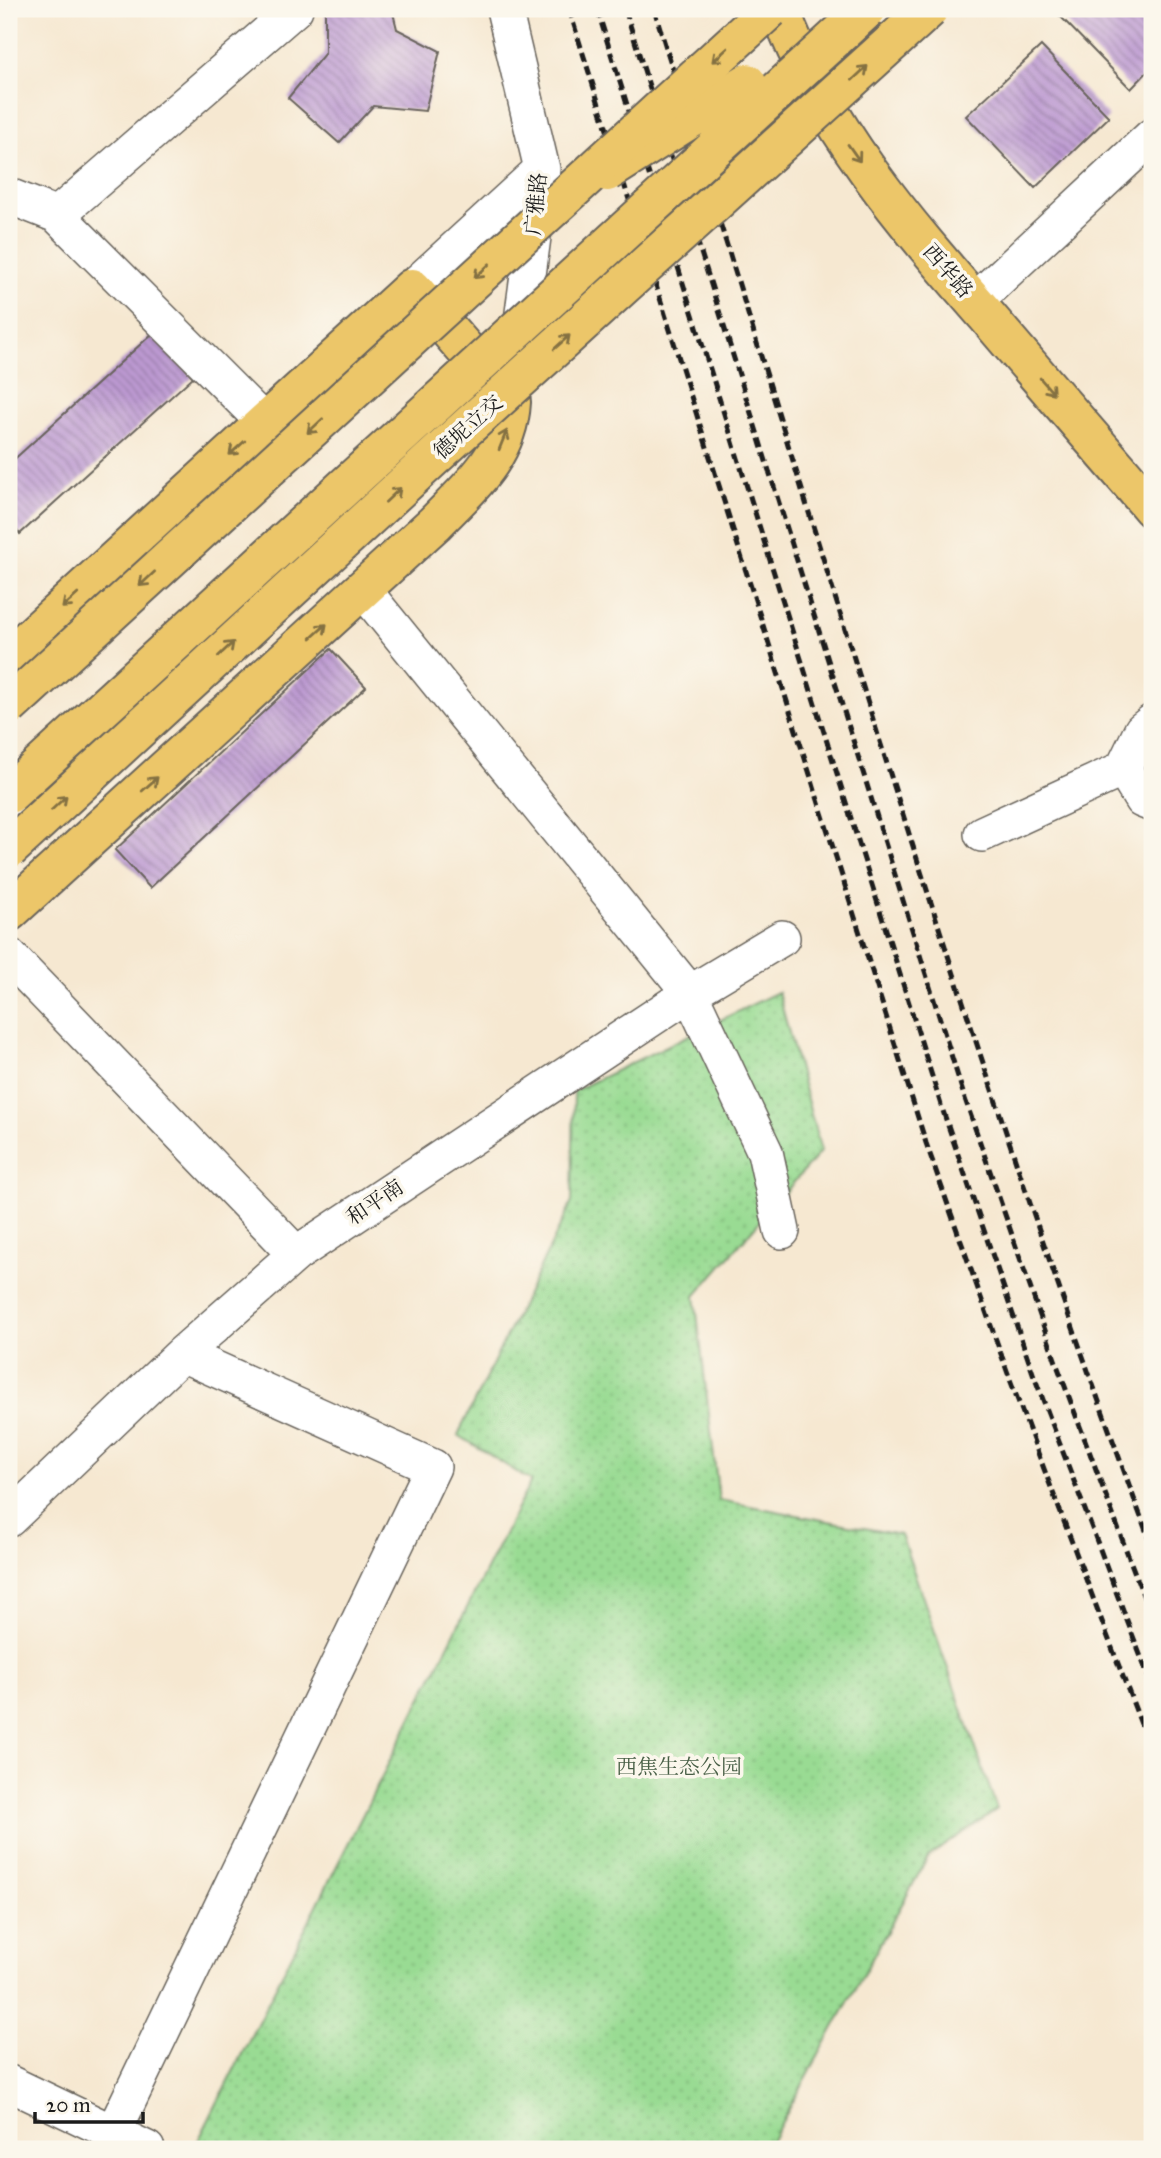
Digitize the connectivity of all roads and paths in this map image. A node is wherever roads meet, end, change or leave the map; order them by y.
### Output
1 (295, 9) edge
2 (504, 9) edge
3 (771, 9) edge
4 (780, 9) edge
5 (827, 9) edge
6 (867, 9) edge
7 (929, 9) edge
8 (756, 93) junction
9 (792, 136) junction
10 (1152, 136) edge
11 (542, 169) junction
12 (9, 196) edge
13 (685, 204) junction
14 (550, 208) junction
15 (57, 215) junction
16 (582, 270) junction
17 (412, 288) junction
18 (610, 300) junction
19 (974, 302) junction
20 (512, 402) junction
21 (265, 423) junction
22 (1152, 508) edge
23 (360, 594) junction
24 (9, 657) edge
25 (9, 706) edge
26 (1152, 722) edge
27 (9, 764) edge
28 (1123, 769) junction
29 (9, 794) edge
30 (1152, 804) edge
31 (982, 834) dead end
32 (9, 849) edge
33 (9, 912) edge
34 (782, 938) dead end
35 (9, 956) edge
36 (690, 993) junction
37 (782, 1231) dead end
38 (296, 1254) junction
39 (182, 1354) junction
40 (9, 1519) edge
41 (9, 2083) edge
42 (112, 2135) junction
43 (147, 2149) edge

1 - 15 street
2 - 11 street, 广雅路
3 -> 14 main road, bridge
4 -> 19 main road, 西华路
5 - 8 main road, 德坭立交
6 - 8 main road, 德坭立交, bridge
9 -> 7 main road, 德坭立交, bridge
8 - 13 main road, bridge
8 - 14 main road, bridge
8 - 16 main road, 德坭立交, bridge
8 - 27 main road, 德坭立交, bridge
9 - 13 main road, bridge
9 - 18 main road, 德坭立交, bridge
10 - 19 street
11 - 17 street
11 - 20 street, 广雅路
12 - 15 street
13 - 16 main road, bridge
13 - 18 main road, bridge
14 -> 25 main road, bridge
15 - 21 street
16 - 29 main road, 德坭立交, bridge
17 - 20 main road
17 - 21 main road
32 -> 18 main road, 德坭立交, bridge
19 -> 22 main road, 西华路
23 -> 20 main road
21 -> 24 main road
33 -> 23 main road
23 - 36 street
26 - 28 street
28 - 30 street
28 - 31 street
34 - 36 street, 和平南
35 - 38 street
36 - 37 street
36 - 38 street, 和平南
38 - 39 street, 和平南
39 - 40 street, 和平南
39 - 42 street
41 - 42 street
42 - 43 street

